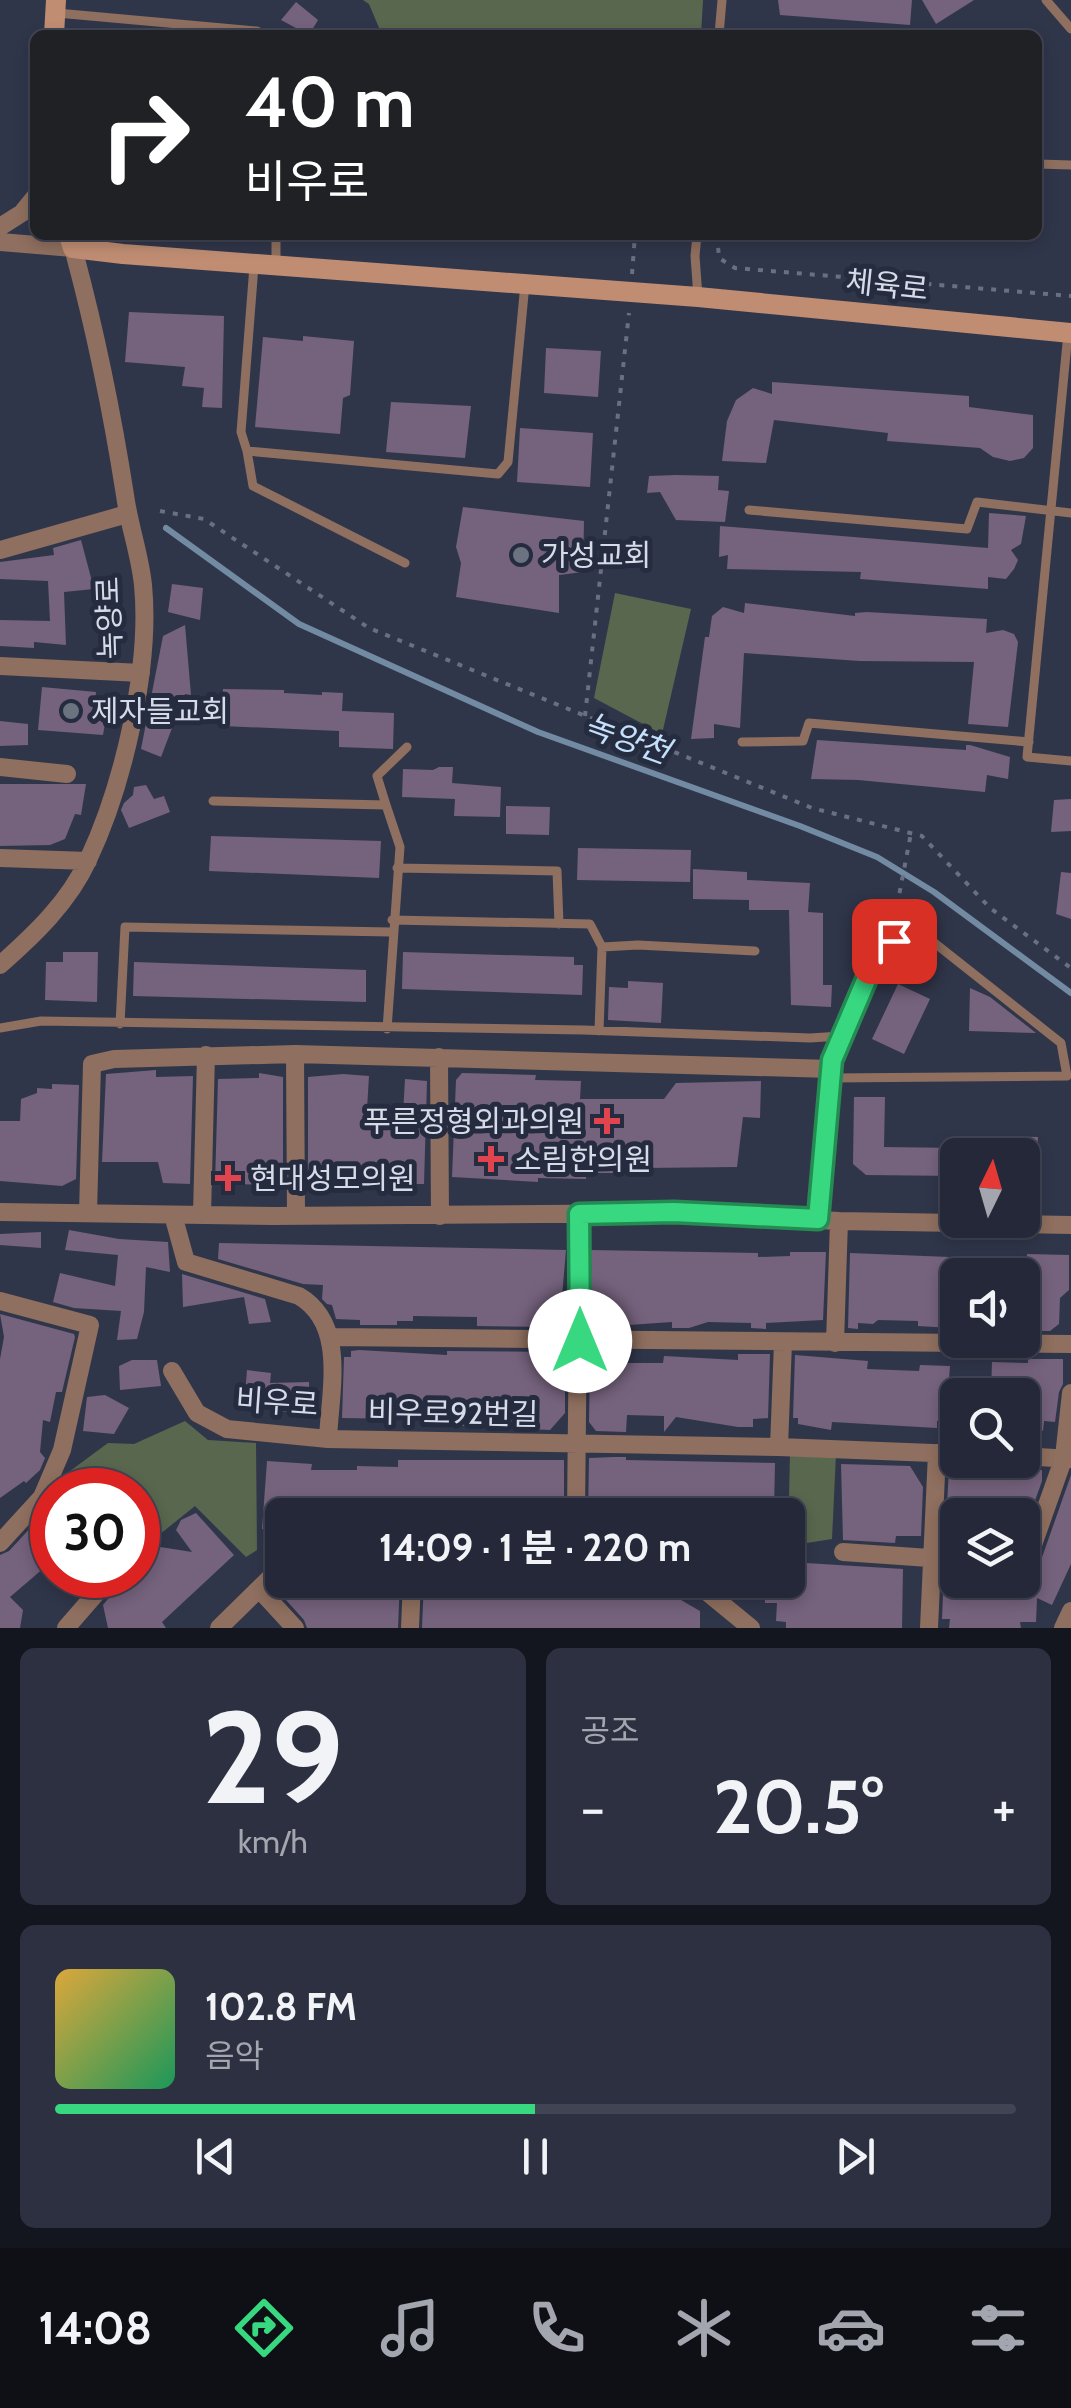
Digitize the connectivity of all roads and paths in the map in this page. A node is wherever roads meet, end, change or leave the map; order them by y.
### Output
1 (722, 0) edge
2 (1046, 0) edge
3 (55, 6) edge
4 (1071, 29) edge
5 (164, 30) edge
6 (719, 30) edge
7 (1042, 164) edge
8 (1071, 165) edge
9 (30, 203) edge
10 (0, 227) edge
11 (276, 240) edge
12 (635, 240) edge
13 (697, 240) edge
14 (717, 240) edge
15 (0, 242) edge
16 (71, 242) edge
17 (255, 263) junction
18 (276, 264) junction
19 (524, 284) junction
20 (631, 289) dead end
21 (698, 296) junction
22 (1071, 296) edge
23 (630, 306) dead end
24 (1069, 333) edge
25 (247, 451) junction
26 (1051, 508) junction
27 (749, 510) dead end
28 (160, 511) dead end
29 (1071, 513) edge
30 (128, 514) junction
31 (0, 550) edge
32 (406, 562) dead end
33 (0, 666) edge
34 (141, 674) junction
35 (584, 716) junction
36 (742, 742) dead end
37 (1029, 742) junction
38 (407, 747) dead end
39 (1071, 761) edge
40 (0, 767) edge
41 (68, 774) dead end
42 (214, 801) dead end
43 (386, 805) junction
44 (911, 833) junction
45 (0, 858) edge
46 (88, 861) junction
47 (398, 868) junction
48 (392, 920) junction
49 (559, 924) junction
50 (391, 932) junction
51 (881, 945) junction
52 (602, 948) junction
53 (755, 951) dead end
54 (0, 964) edge
55 (1071, 968) edge
56 (120, 1024) junction
57 (0, 1028) edge
58 (387, 1029) junction
59 (599, 1031) junction
60 (842, 1036) junction
61 (295, 1054) junction
62 (206, 1055) junction
63 (439, 1057) junction
64 (830, 1073) junction
65 (0, 1212) edge
66 (88, 1213) junction
67 (579, 1214) junction
68 (202, 1215) junction
69 (173, 1216) junction
70 (296, 1216) junction
71 (440, 1216) junction
72 (818, 1219) junction
73 (839, 1220) junction
74 (1071, 1225) edge
75 (0, 1302) edge
76 (332, 1336) junction
77 (580, 1341) junction
78 (783, 1342) junction
79 (836, 1344) junction
80 (1071, 1344) edge
81 (172, 1371) dead end
82 (1071, 1393) edge
83 (328, 1439) junction
84 (578, 1442) junction
85 (780, 1447) junction
86 (937, 1453) junction
87 (940, 1453) edge
88 (1040, 1457) edge
89 (1068, 1458) edge
90 (576, 1498) edge
91 (1040, 1529) edge
92 (0, 1543) edge
93 (844, 1552) dead end
94 (931, 1558) junction
95 (940, 1559) edge
96 (265, 1582) edge
97 (258, 1588) junction
98 (92, 1598) edge
99 (411, 1598) edge
100 (714, 1598) edge
101 (1071, 1611) edge
102 (66, 1628) edge
103 (218, 1628) edge
104 (295, 1628) edge
105 (410, 1628) edge
106 (750, 1628) edge
107 (929, 1628) edge
108 (1064, 1628) edge

1 - 6 lane
2 - 4 lane
3 - 5 lane
7 - 8 lane
9 - 10 street
11 - 18 lane
12 - 20 path
13 - 21 lane
14 - 22 path
15 - 16 street, 체육로
16 - 17 street, 체육로
16 - 30 street, 녹양로
17 - 18 street, 체육로
17 - 25 lane
18 - 19 street, 체육로
19 - 21 street, 체육로
19 - 25 lane
21 - 24 street, 체육로
23 - 35 path
24 - 26 lane
25 - 32 lane
26 - 27 lane
26 - 29 lane
26 - 37 lane
28 - 35 path
30 - 31 street
30 - 34 street, 녹양로
33 - 34 street
34 - 46 street, 녹양로
35 - 44 path
36 - 37 lane
37 - 39 lane
38 - 43 lane
40 - 41 street
42 - 43 lane
43 - 47 lane
44 - 51 path
44 - 55 path
45 - 46 street
46 - 54 street, 녹양로
47 - 48 lane
47 - 49 lane
48 - 49 lane
48 - 50 lane
49 - 52 lane
50 - 56 lane
50 - 58 lane
51 - 60 street
51 - 64 lane
52 - 53 lane
52 - 59 lane
56 - 57 lane
56 - 58 lane
58 - 59 lane
59 - 60 lane
60 - 64 street
61 - 62 street
61 - 63 street
61 - 70 street
62 - 66 street
62 - 68 street
63 - 64 street
63 - 71 street
64 - 72 street
65 - 66 street
66 - 69 street
67 - 71 street
67 - 72 street
67 - 77 street, 비우로92번길
68 - 69 street
68 - 70 street
69 - 76 street
70 - 71 street
72 - 73 street
73 - 74 street
73 - 79 street
75 - 92 street
76 - 77 street
76 - 83 street, 비우로
77 - 78 street
77 - 84 street, 비우로92번길
78 - 79 street
78 - 85 street
79 - 80 street
81 - 83 street, 비우로
82 - 89 street
83 - 84 street, 비우로92번길
84 - 85 street, 비우로92번길
84 - 90 street, 비우로92번길
85 - 86 street, 비우로92번길
86 - 87 street, 비우로92번길
86 - 94 street
88 - 89 street
89 - 91 street
93 - 94 street
94 - 95 street
94 - 107 street
96 - 97 street
97 - 103 street
97 - 104 street
98 - 102 street
99 - 105 street
100 - 106 street
101 - 108 street

